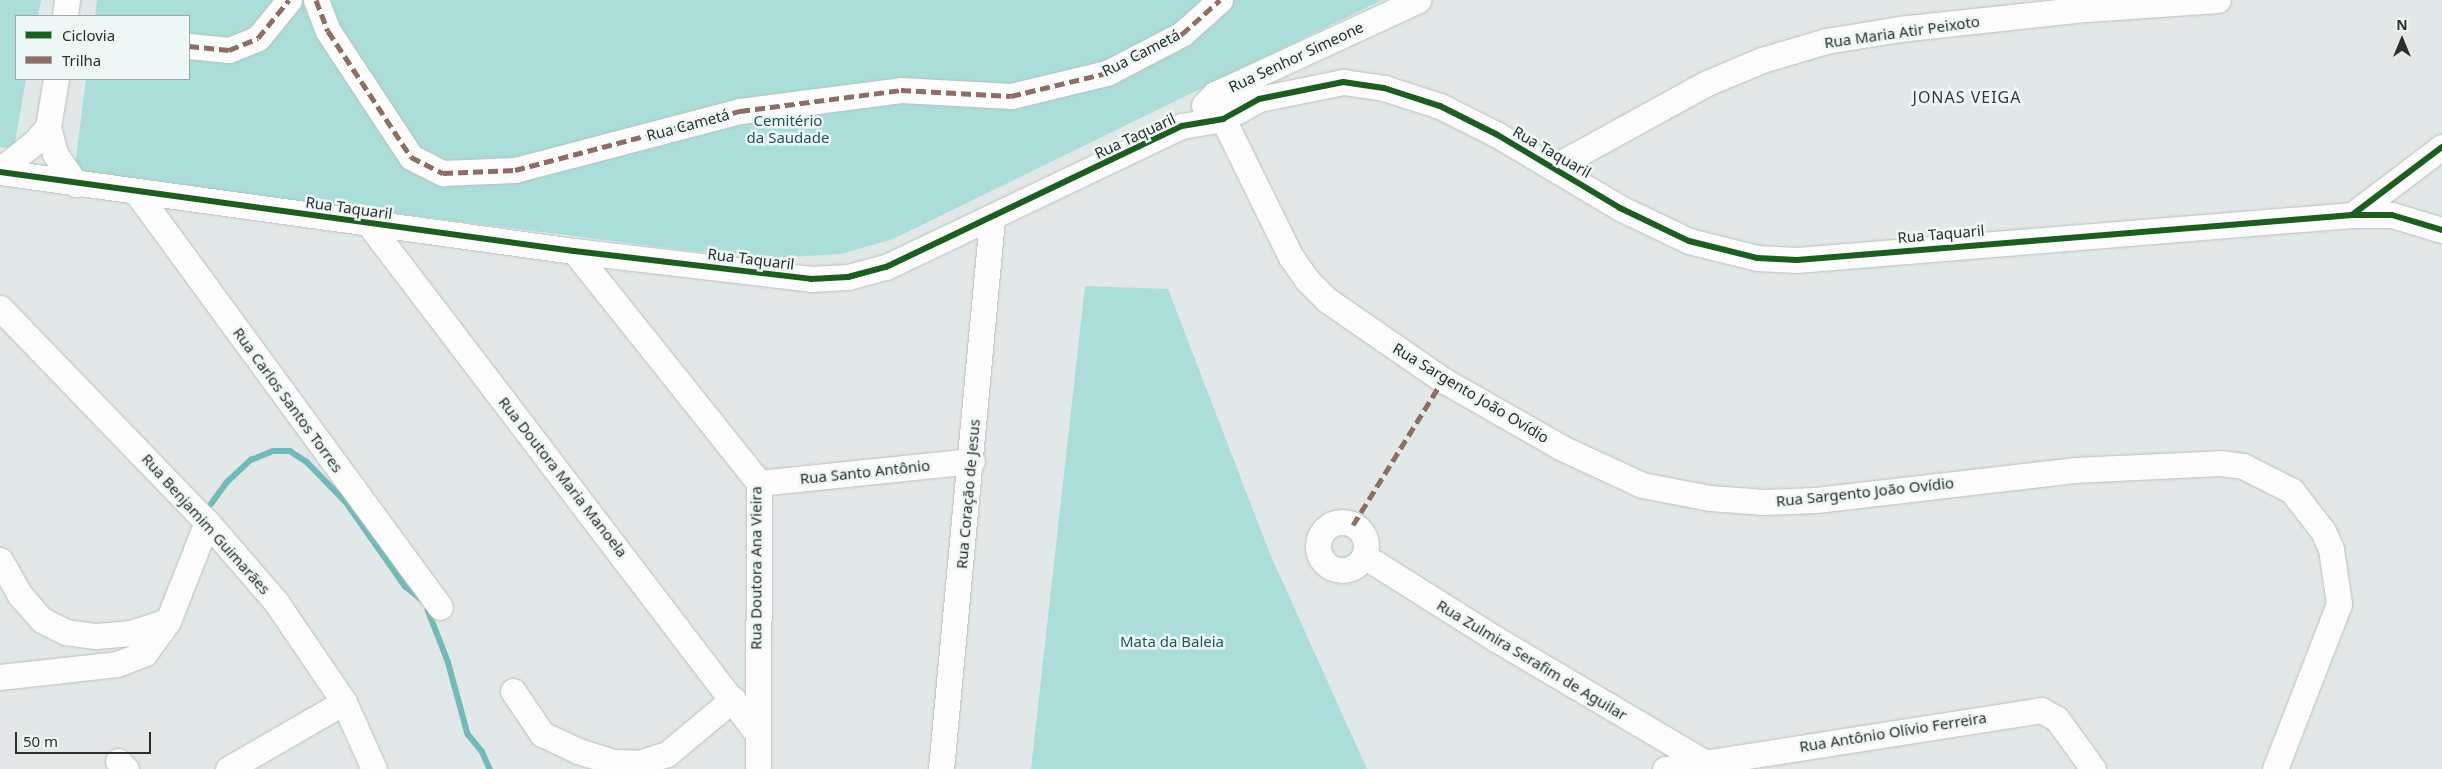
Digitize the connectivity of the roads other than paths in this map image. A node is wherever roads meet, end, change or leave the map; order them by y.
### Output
1 (67, 0) edge
2 (289, 0) edge
3 (316, 0) edge
4 (1220, 0) edge
5 (1418, 0) edge
6 (2218, 0) edge
7 (2031, 8) edge
8 (65, 15) edge
9 (190, 46) edge
10 (56, 80) edge
11 (1215, 94) junction
12 (1223, 119) junction
13 (1182, 126) junction
14 (48, 127) junction
15 (2442, 148) edge
16 (1554, 166) junction
17 (0, 171) edge
18 (76, 184) junction
19 (137, 193) junction
20 (2352, 215) junction
21 (992, 219) junction
22 (368, 223) junction
23 (2442, 230) edge
24 (574, 252) junction
25 (0, 308) edge
26 (972, 460) junction
27 (759, 483) junction
28 (207, 522) junction
29 (1364, 556) dead end
30 (0, 560) edge
31 (440, 607) dead end
32 (168, 621) junction
33 (0, 677) edge
34 (513, 691) dead end
35 (733, 700) junction
36 (344, 702) junction
37 (756, 732) junction
38 (1702, 761) junction
39 (228, 769) edge
40 (374, 769) edge
41 (758, 769) edge
42 (941, 769) edge
43 (1665, 769) edge
44 (2093, 769) edge
45 (2275, 769) edge

1 - 8 street
2 - 9 street
3 - 4 street, Rua Cametá
5 - 11 street, Rua Senhor Simeone
6 - 7 street, Rua Maria Atir Peixoto
7 - 16 street, Rua Maria Atir Peixoto
10 - 14 street
11 - 12 street, Rua Sargento João Ovídio
11 - 13 street, Rua Senhor Simeone
12 - 13 street, Rua Taquaril
12 - 16 street, Rua Taquaril
12 - 45 street, Rua Sargento João Ovídio
13 - 21 street, Rua Taquaril
14 - 17 street
14 - 18 street
15 - 20 street
16 - 20 street, Rua Taquaril
17 - 18 street, Rua Taquaril
18 - 19 street, Rua Taquaril
19 - 22 street, Rua Taquaril
19 - 31 street, Rua Carlos Santos Torres
20 - 23 street, Rua Taquaril
21 - 24 street, Rua Taquaril
21 - 26 street, Rua Coração de Jesus
22 - 24 street, Rua Taquaril
22 - 35 street, Rua Doutora Maria Manoela
24 - 27 street, Rua Doutora Ana Vieira
25 - 28 street, Rua Benjamim Guimarães
26 - 27 street, Rua Santo Antônio
26 - 42 street, Rua Coração de Jesus
27 - 37 street, Rua Doutora Ana Vieira
28 - 32 street
28 - 36 street, Rua Benjamim Guimarães
29 - 38 street, Rua Zulmira Serafim de Aguilar
30 - 32 street
32 - 33 street
34 - 35 street
35 - 37 street, Rua Doutora Maria Manoela
36 - 39 street
36 - 40 street, Rua Benjamim Guimarães
37 - 41 street, Rua Doutora Ana Vieira
38 - 43 street, Rua Antônio Olívio Ferreira
38 - 44 street, Rua Antônio Olívio Ferreira

